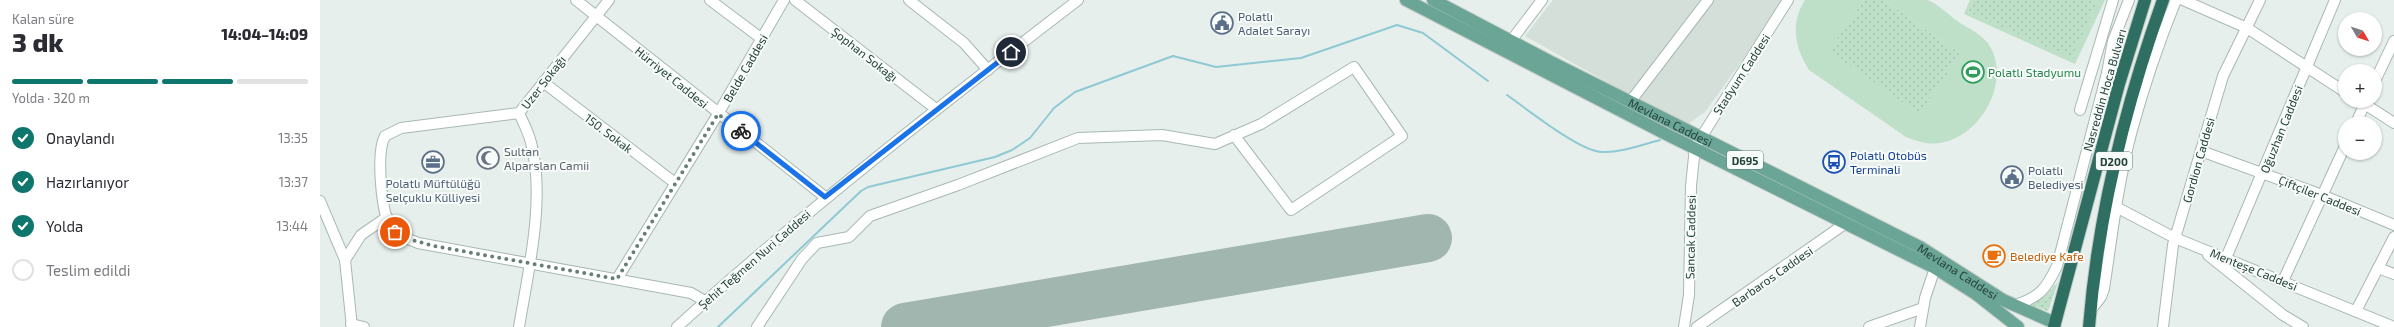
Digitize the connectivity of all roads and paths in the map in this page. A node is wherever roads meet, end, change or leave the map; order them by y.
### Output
1 (576, 0) edge
2 (608, 0) edge
3 (710, 0) edge
4 (784, 0) edge
5 (795, 0) edge
6 (909, 0) edge
7 (1078, 0) edge
8 (1406, 0) edge
9 (1433, 0) edge
10 (1542, 0) edge
11 (1708, 0) edge
12 (1788, 0) edge
13 (2114, 0) edge
14 (2129, 0) edge
15 (2145, 0) edge
16 (2163, 0) edge
17 (2176, 0) edge
18 (2183, 0) edge
19 (2260, 0) edge
20 (2335, 0) edge
21 (1066, 4) edge
22 (596, 16) junction
23 (2247, 28) junction
24 (762, 39) junction
25 (2394, 40) edge
26 (1511, 41) junction
27 (2382, 66) edge
28 (2306, 67) junction
29 (988, 70) junction
30 (543, 82) junction
31 (2338, 88) edge
32 (1630, 102) junction
33 (2372, 108) edge
34 (936, 109) junction
35 (2080, 110) dead end
36 (519, 113) junction
37 (718, 114) junction
38 (2394, 123) edge
39 (1234, 135) junction
40 (2089, 138) junction
41 (2103, 142) junction
42 (1697, 143) junction
43 (2201, 151) junction
44 (2338, 160) edge
45 (2263, 173) junction
46 (675, 183) junction
47 (2322, 195) junction
48 (825, 197) junction
49 (320, 201) edge
50 (2116, 207) junction
51 (387, 217) junction
52 (1846, 223) junction
53 (2394, 225) edge
54 (2394, 237) edge
55 (2175, 238) junction
56 (2199, 247) junction
57 (2226, 258) junction
58 (345, 260) junction
59 (530, 263) junction
60 (1935, 268) junction
61 (2378, 268) junction
62 (2394, 274) edge
63 (617, 279) junction
64 (2283, 281) junction
65 (705, 301) junction
66 (2015, 305) junction
67 (1923, 308) junction
68 (2090, 311) junction
69 (2356, 311) junction
70 (351, 326) edge
71 (1700, 326) edge
72 (2058, 326) edge
73 (364, 327) edge
74 (519, 327) edge
75 (677, 327) edge
76 (757, 327) edge
77 (1684, 327) edge
78 (1869, 327) edge
79 (1920, 327) edge
80 (2018, 327) edge
81 (2089, 327) edge
82 (2164, 327) edge
83 (2303, 327) edge
84 (2394, 327) edge

1 - 22 street, Hürriyet Caddesi
2 - 22 street, Uzer Sokağı
3 - 24 street
4 - 24 street, Belde Caddesi
5 - 34 street, Şophan Sokağı
6 - 29 street
7 - 21 street, Şehit Teğmen Nuri Caddesi
8 - 42 main road, Mevlana Caddesi / D695
9 - 26 main road, Mevlana Caddesi / D695
10 - 26 street
11 - 32 street
12 - 42 street, Stadyum Caddesi
13 - 35 street
14 - 40 street
15 - 41 highway, Nasreddin Hoca Bulvarı / D200
16 - 68 highway, D200
17 - 50 street
18 - 23 street
19 - 23 street, Gordion Caddesi
20 - 28 street, Oğuzhan Caddesi
21 - 29 street, Şehit Teğmen Nuri Caddesi
22 - 30 street, Uzer Sokağı
22 - 37 street, Hürriyet Caddesi
23 - 28 street
23 - 43 street, Gordion Caddesi
24 - 37 street, Belde Caddesi
25 - 27 street
26 - 32 main road, Mevlana Caddesi / D695
28 - 31 street
28 - 45 street, Oğuzhan Caddesi
29 - 34 street, Şehit Teğmen Nuri Caddesi
30 - 36 street, Uzer Sokağı
30 - 46 street, 150. Sokak
32 - 42 main road, Mevlana Caddesi / D695
33 - 38 street
34 - 48 street, Şehit Teğmen Nuri Caddesi
36 - 51 street, Uzer Sokağı
36 - 59 street
37 - 46 street, Belde Caddesi
37 - 48 street, Hürriyet Caddesi
39 - 39 street
39 - 76 street
40 - 41 street
40 - 66 street
41 - 72 highway, Nasreddin Hoca Bulvarı / D200
42 - 52 main road, Mevlana Caddesi / D695
42 - 66 main road, Mevlana Caddesi / D695
42 - 77 street, Sancak Caddesi
43 - 45 street, Çiftçiler Caddesi
43 - 55 street, Gordion Caddesi
44 - 47 street
45 - 47 street, Çiftçiler Caddesi
45 - 57 street, Oğuzhan Caddesi
46 - 63 street, Belde Caddesi
47 - 53 street, Çiftçiler Caddesi
47 - 64 street
48 - 65 street, Şehit Teğmen Nuri Caddesi
49 - 58 street
50 - 55 street, Menteşe Caddesi
50 - 68 street
51 - 58 street
51 - 59 street
52 - 60 main road, Mevlana Caddesi / D695
52 - 71 street, Barbaros Caddesi
54 - 61 street
55 - 56 street, Menteşe Caddesi
55 - 82 street, Gordion Caddesi
56 - 57 street, Menteşe Caddesi
56 - 83 street
57 - 64 street, Menteşe Caddesi
58 - 70 street
59 - 63 street
59 - 74 street
60 - 67 street
60 - 80 main road, Mevlana Caddesi / D695
61 - 62 street
61 - 69 street
63 - 65 street
64 - 69 street, Menteşe Caddesi
65 - 75 street, Şehit Teğmen Nuri Caddesi
66 - 72 main road, Mevlana Caddesi / D695
67 - 78 street
67 - 79 street
68 - 81 highway, D200
69 - 84 street, Menteşe Caddesi
70 - 73 street

